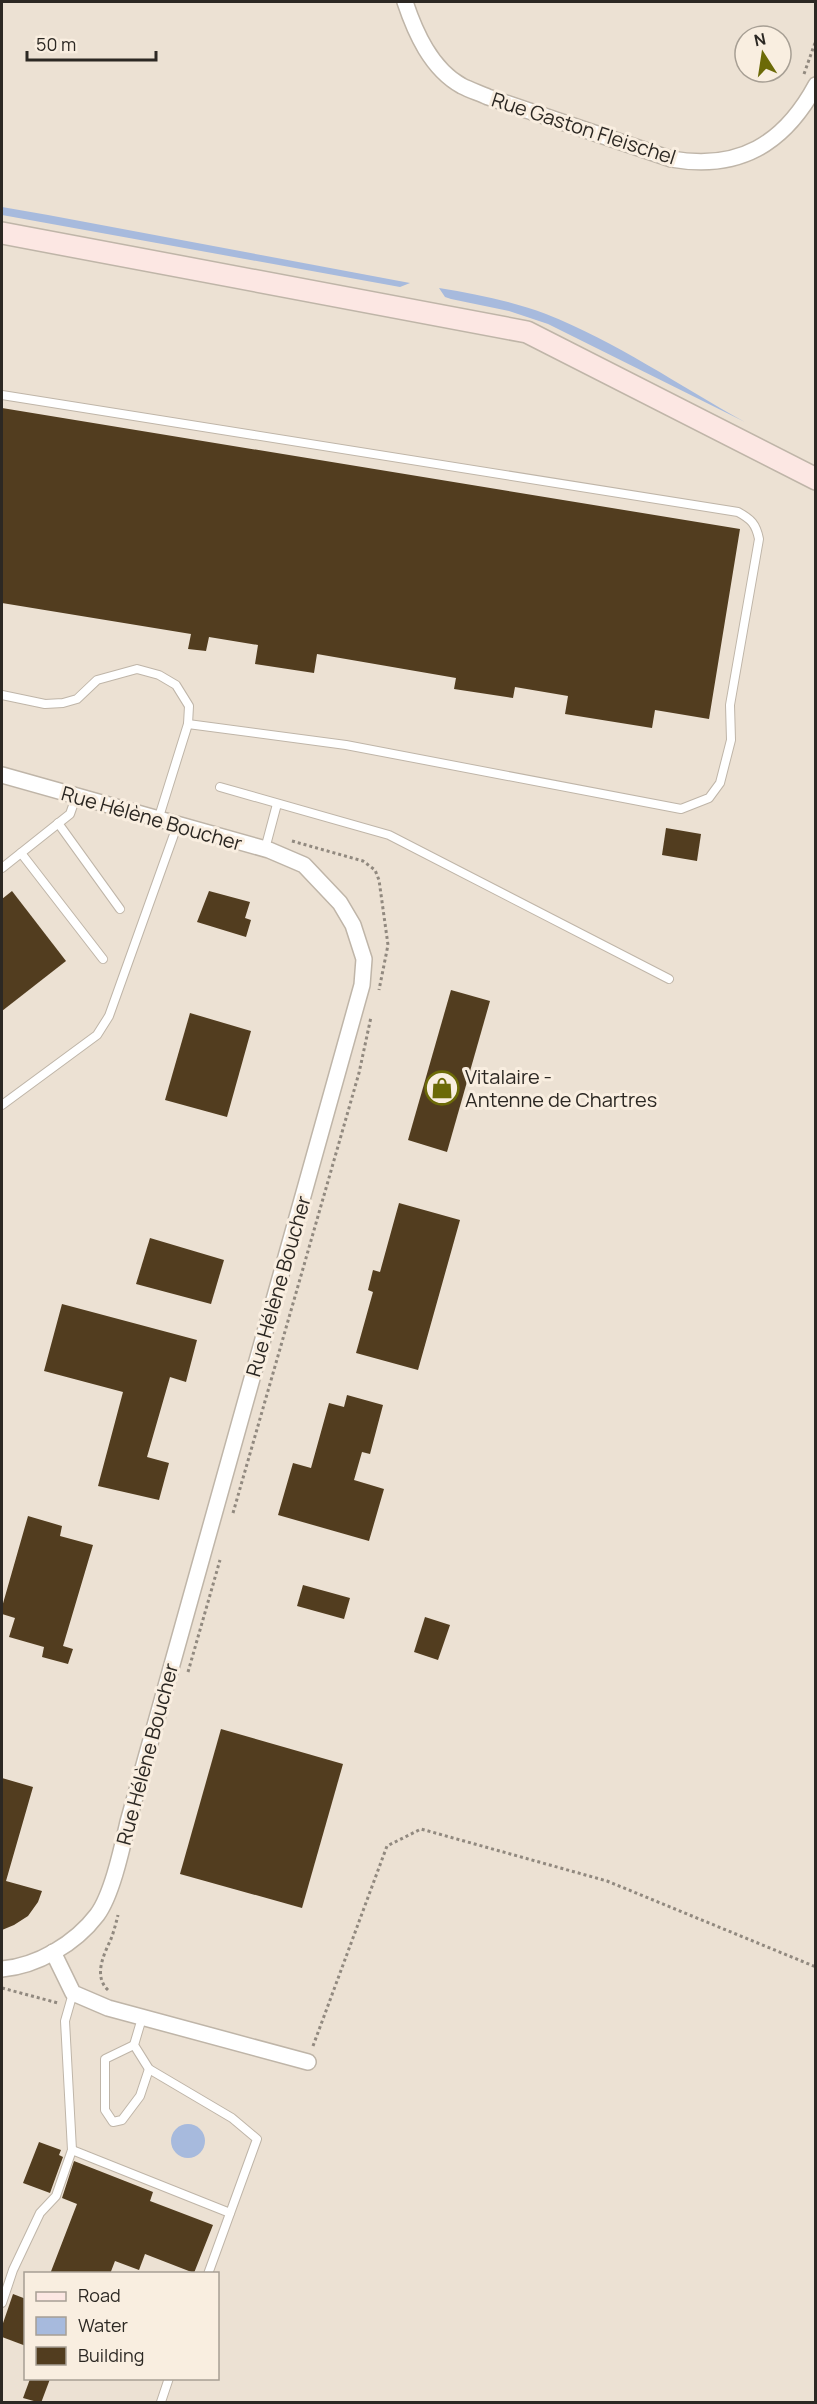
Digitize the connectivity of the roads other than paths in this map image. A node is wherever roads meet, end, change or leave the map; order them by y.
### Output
1 (405, 2) edge
2 (808, 83) edge
3 (2, 233) edge
4 (2, 395) edge
5 (816, 478) edge
6 (2, 695) edge
7 (188, 724) junction
8 (2, 775) edge
9 (220, 787) dead end
10 (76, 797) junction
11 (277, 804) junction
12 (158, 820) junction
13 (58, 823) junction
14 (177, 826) junction
15 (267, 842) junction
16 (21, 853) junction
17 (2, 868) edge
18 (120, 909) dead end
19 (103, 959) dead end
20 (669, 978) dead end
21 (2, 1105) edge
22 (53, 1952) junction
23 (2, 1969) edge
24 (71, 2000) junction
25 (142, 2018) junction
26 (134, 2045) junction
27 (308, 2062) road end
28 (149, 2069) junction
29 (72, 2150) junction
30 (230, 2213) junction
31 (209, 2272) edge
32 (2, 2303) edge
33 (169, 2380) edge
34 (161, 2403) edge

1 - 2 street, Rue Gaston Fleischel
3 - 5 main road
4 - 7 lane
6 - 7 lane
7 - 12 lane
8 - 10 street, Rue Hélène Boucher
9 - 11 lane
10 - 12 street, Rue Hélène Boucher
10 - 13 lane
11 - 15 lane
11 - 20 lane
12 - 14 street, Rue Hélène Boucher
13 - 16 lane
13 - 18 lane
14 - 15 street, Rue Hélène Boucher
14 - 21 lane
15 - 22 street, Rue Hélène Boucher
16 - 17 lane
16 - 19 lane
22 - 23 street, Rue Hélène Boucher
22 - 24 street
24 - 25 street
24 - 29 lane
25 - 26 lane
25 - 27 street
26 - 28 lane
26 - 28 lane
28 - 30 lane
29 - 30 lane
29 - 32 lane
30 - 31 lane
33 - 34 lane

